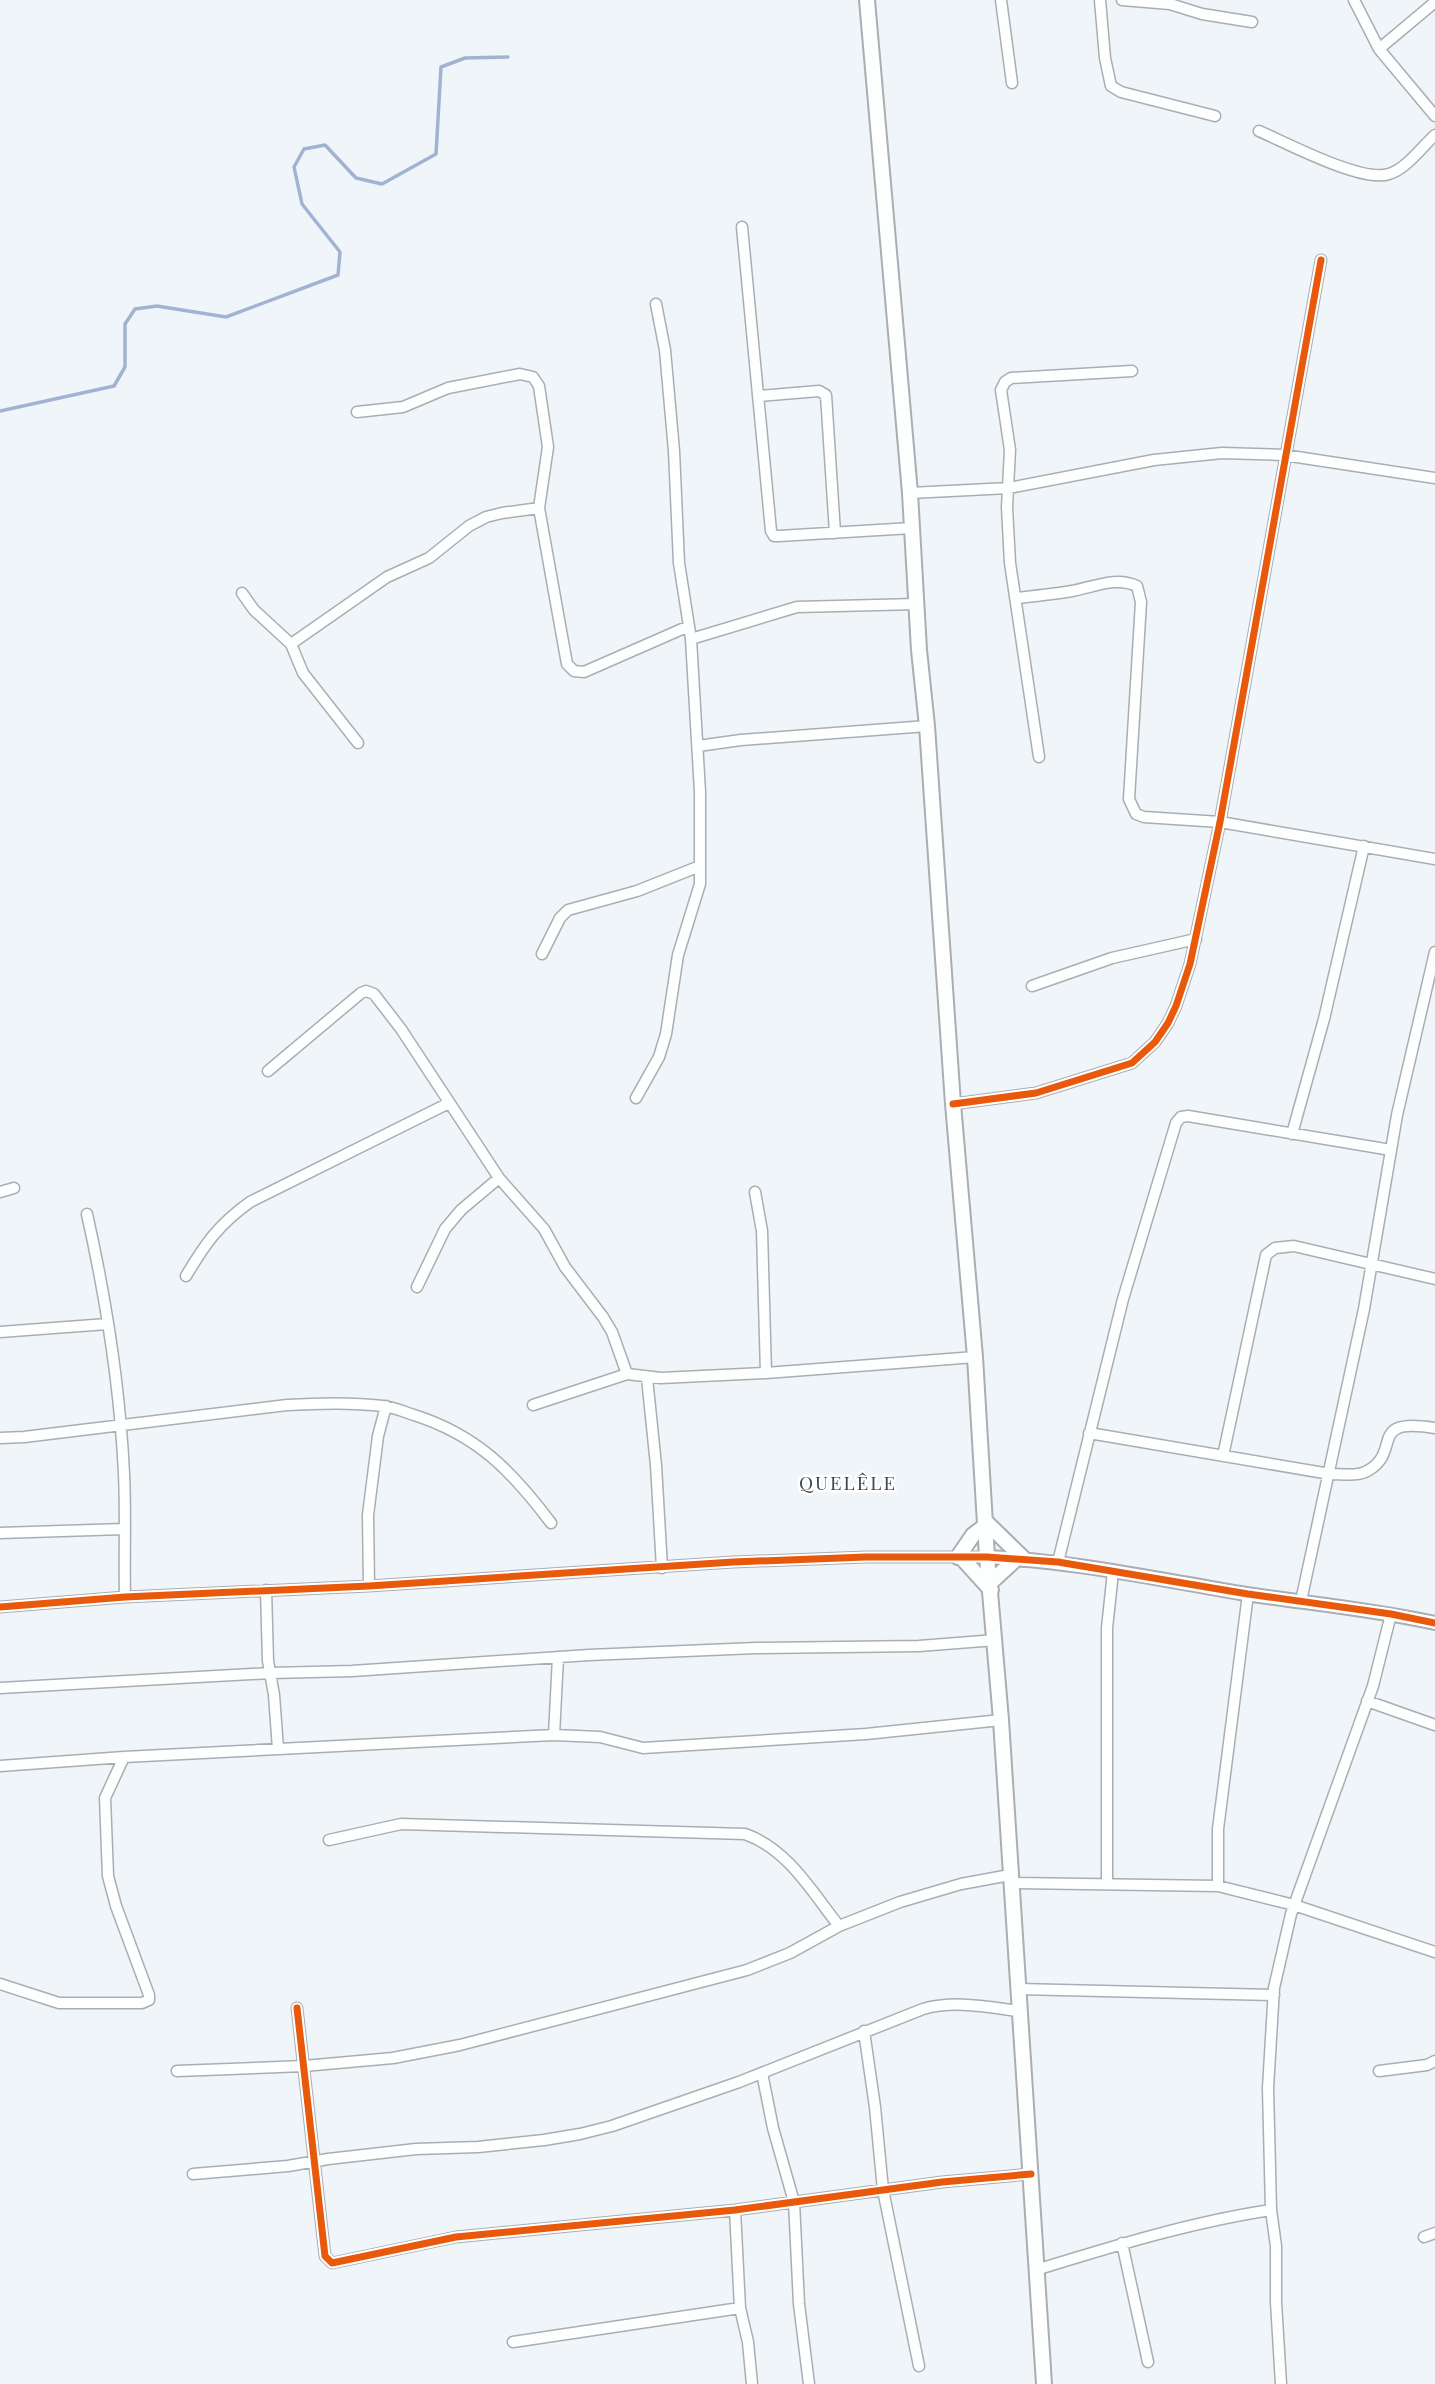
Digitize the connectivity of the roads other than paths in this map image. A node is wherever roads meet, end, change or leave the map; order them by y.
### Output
1 (867, 0) edge
2 (1001, 0) edge
3 (1100, 0) edge
4 (1122, 0) edge
5 (1354, 0) edge
6 (1435, 2) edge
7 (1252, 22) dead end
8 (1379, 49) junction
9 (1012, 83) dead end
10 (1215, 116) dead end
11 (1435, 116) edge
12 (1259, 131) dead end
13 (1435, 135) edge
14 (742, 227) dead end
15 (1321, 260) dead end
16 (656, 304) dead end
17 (1132, 371) dead end
18 (758, 396) junction
19 (357, 412) dead end
20 (1284, 455) junction
21 (1435, 478) edge
22 (1009, 488) junction
23 (910, 493) junction
24 (539, 509) junction
25 (912, 528) junction
26 (835, 533) junction
27 (242, 593) dead end
28 (1017, 598) junction
29 (916, 604) junction
30 (689, 626) junction
31 (691, 639) junction
32 (291, 644) junction
33 (927, 726) junction
34 (358, 743) dead end
35 (698, 746) junction
36 (1039, 757) dead end
37 (1220, 822) junction
38 (1364, 846) junction
39 (1435, 859) edge
40 (700, 866) junction
41 (1196, 939) junction
42 (1435, 952) edge
43 (542, 954) dead end
44 (1032, 986) dead end
45 (268, 1071) dead end
46 (636, 1098) dead end
47 (450, 1103) junction
48 (953, 1104) junction
49 (1292, 1134) junction
50 (1391, 1150) junction
51 (499, 1178) junction
52 (15, 1188) dead end
53 (0, 1192) edge
54 (755, 1192) dead end
55 (88, 1214) dead end
56 (1371, 1265) junction
57 (186, 1276) dead end
58 (1435, 1279) edge
59 (417, 1287) dead end
60 (107, 1324) junction
61 (0, 1332) edge
62 (975, 1357) junction
63 (766, 1373) junction
64 (627, 1374) junction
65 (647, 1378) junction
66 (533, 1405) dead end
67 (386, 1406) junction
68 (121, 1424) junction
69 (1435, 1428) edge
70 (1089, 1433) junction
71 (0, 1438) edge
72 (1223, 1456) junction
73 (1330, 1474) junction
74 (551, 1523) dead end
75 (985, 1524) junction
76 (124, 1529) junction
77 (0, 1533) edge
78 (960, 1558) junction
79 (987, 1558) junction
80 (1020, 1559) junction
81 (1058, 1562) junction
82 (662, 1568) junction
83 (1113, 1572) junction
84 (369, 1586) junction
85 (990, 1586) junction
86 (266, 1590) junction
87 (1248, 1594) junction
88 (125, 1597) junction
89 (1301, 1601) junction
90 (0, 1607) edge
91 (1391, 1614) junction
92 (1435, 1623) edge
93 (996, 1640) junction
94 (558, 1657) junction
95 (271, 1673) junction
96 (0, 1688) edge
97 (1367, 1701) junction
98 (1001, 1720) junction
99 (1435, 1725) edge
100 (554, 1735) junction
101 (278, 1749) junction
102 (124, 1757) junction
103 (0, 1766) edge
104 (328, 1840) dead end
105 (1011, 1879) junction
106 (1107, 1884) junction
107 (1218, 1886) junction
108 (1294, 1905) junction
109 (839, 1926) junction
110 (1435, 1952) edge
111 (0, 1984) edge
112 (1018, 1989) junction
113 (1274, 1995) junction
114 (298, 2008) dead end
115 (1019, 2011) junction
116 (864, 2031) junction
117 (1435, 2061) edge
118 (304, 2066) junction
119 (177, 2071) dead end
120 (1379, 2071) dead end
121 (762, 2073) junction
122 (314, 2161) junction
123 (193, 2174) dead end
124 (1031, 2174) junction
125 (883, 2190) junction
126 (794, 2202) junction
127 (735, 2210) junction
128 (1271, 2210) junction
129 (1435, 2234) edge
130 (1424, 2236) dead end
131 (1122, 2243) junction
132 (1036, 2270) junction
133 (740, 2308) junction
134 (513, 2342) dead end
135 (1148, 2362) dead end
136 (919, 2366) dead end
137 (752, 2384) edge
138 (809, 2384) edge
139 (1044, 2384) edge
140 (1281, 2384) edge

1 - 23 main road
2 - 9 street
3 - 10 street
4 - 7 street
5 - 8 street
6 - 8 street
8 - 11 street
12 - 13 street
14 - 18 street
15 - 20 street
16 - 30 street
17 - 22 street
18 - 26 street
18 - 26 street
19 - 24 street
20 - 21 street
20 - 22 street
20 - 37 street
22 - 23 street
22 - 28 street
23 - 25 main road
24 - 30 street
24 - 32 street
25 - 26 street
25 - 29 main road
27 - 32 street
28 - 36 street
28 - 37 street
29 - 31 street
29 - 33 main road
30 - 31 street
31 - 35 street
32 - 34 street
33 - 35 street
33 - 48 main road
35 - 40 street
37 - 38 street
37 - 41 street
38 - 39 street
38 - 49 street
40 - 43 street
40 - 46 street
41 - 44 street
41 - 48 street
42 - 50 street
45 - 47 street
47 - 51 street
47 - 57 street
48 - 62 main road
49 - 50 street
49 - 70 street
50 - 56 street
51 - 59 street
51 - 64 street
52 - 53 street
54 - 63 street
55 - 60 street
56 - 58 street
56 - 72 street
56 - 73 street
60 - 61 street
60 - 68 street
62 - 63 street
62 - 75 main road
63 - 65 street
64 - 65 street
64 - 66 street
65 - 82 street
67 - 68 street
67 - 74 street
67 - 84 street
68 - 71 street
68 - 76 street
69 - 73 street
70 - 72 street
70 - 81 street
72 - 73 street
73 - 89 street
75 - 78 main road
75 - 79 main road
75 - 80 main road
76 - 77 street
76 - 88 street
78 - 79 street
78 - 82 street
78 - 85 main road
79 - 80 street
79 - 85 main road
80 - 81 street
80 - 85 main road
81 - 83 street
82 - 84 street
83 - 87 street
83 - 106 street
84 - 86 street
85 - 93 main road
86 - 88 street
86 - 95 street
87 - 89 street
87 - 107 street
88 - 90 street
89 - 91 street
91 - 92 street
91 - 97 street
93 - 94 street
93 - 98 main road
94 - 95 street
94 - 100 street
95 - 96 street
95 - 101 street
97 - 99 street
97 - 108 street
98 - 100 street
98 - 105 main road
100 - 101 street
101 - 102 street
102 - 103 street
102 - 111 street
104 - 109 street
105 - 106 street
105 - 109 street
105 - 112 main road
106 - 107 street
107 - 108 street
108 - 110 street
108 - 113 street
109 - 118 street
112 - 113 street
112 - 115 main road
113 - 128 street
114 - 118 street
115 - 116 street
115 - 124 main road
116 - 121 street
116 - 125 street
117 - 120 street
118 - 119 street
118 - 122 street
121 - 122 street
121 - 126 street
122 - 123 street
122 - 127 street
124 - 125 street
124 - 132 main road
125 - 126 street
125 - 136 street
126 - 127 street
126 - 138 street
127 - 133 street
128 - 131 street
128 - 140 street
129 - 130 street
131 - 132 street
131 - 135 street
132 - 139 main road
133 - 134 street
133 - 137 street

